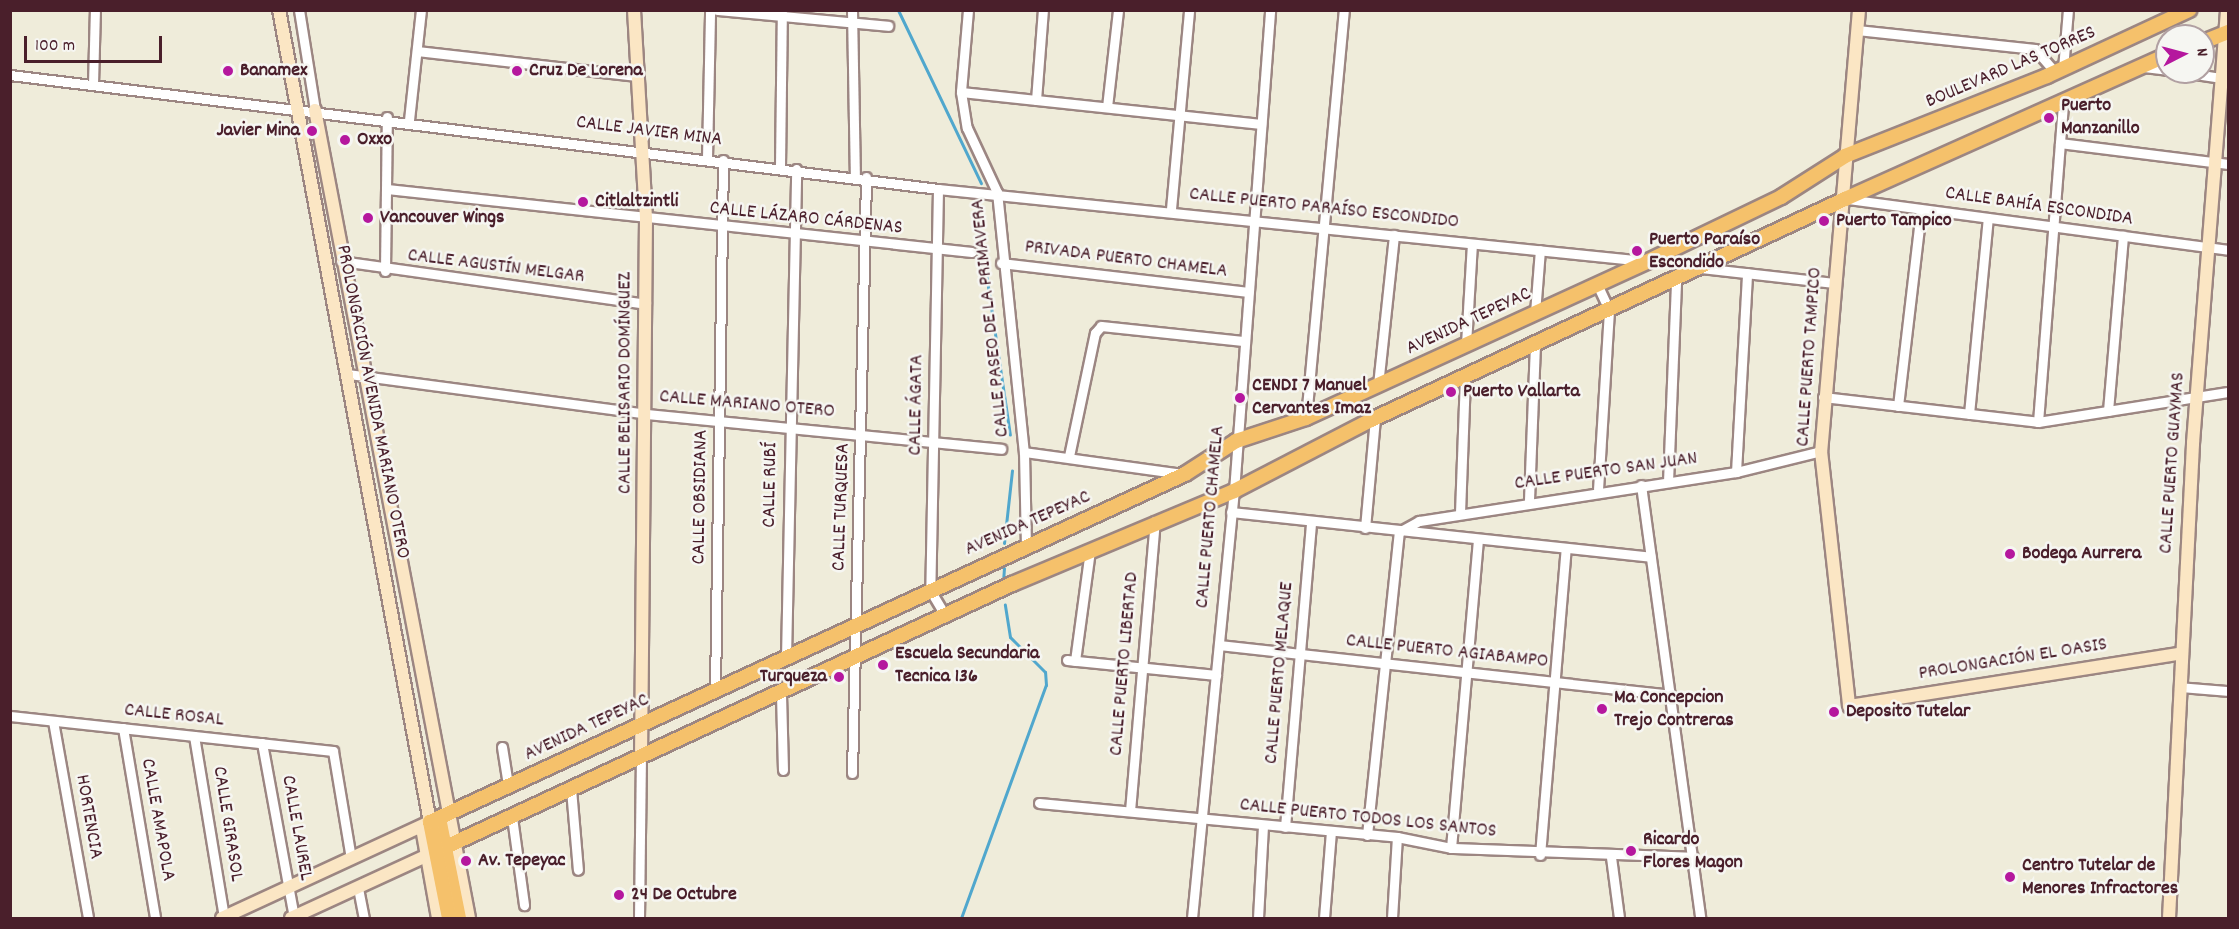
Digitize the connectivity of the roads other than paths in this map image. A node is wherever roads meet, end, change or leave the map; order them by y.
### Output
1 (96, 10) edge
2 (279, 10) edge
3 (299, 10) edge
4 (421, 10) edge
5 (633, 10) edge
6 (710, 10) edge
7 (717, 10) edge
8 (852, 10) edge
9 (968, 10) edge
10 (1043, 10) edge
11 (1118, 10) edge
12 (1189, 10) edge
13 (1270, 10) edge
14 (1344, 10) edge
15 (1859, 10) edge
16 (2068, 10) edge
17 (2189, 10) edge
18 (2227, 10) edge
19 (782, 14) edge
20 (852, 22) junction
21 (888, 26) dead end
22 (1857, 30) junction
23 (2227, 33) edge
24 (417, 51) junction
25 (2155, 60) edge
26 (2138, 66) junction
27 (2155, 68) edge
28 (2059, 71) junction
29 (10, 75) edge
30 (635, 76) junction
31 (2225, 78) edge
32 (93, 84) junction
33 (961, 92) junction
34 (1036, 100) junction
35 (2063, 101) junction
36 (1107, 107) junction
37 (296, 108) junction
38 (315, 110) junction
39 (1180, 114) junction
40 (387, 117) junction
41 (409, 120) junction
42 (1261, 124) junction
43 (2060, 143) junction
44 (643, 150) junction
45 (1845, 156) junction
46 (707, 158) junction
47 (723, 160) junction
48 (2222, 163) edge
49 (780, 166) junction
50 (796, 169) junction
51 (855, 176) junction
52 (866, 177) junction
53 (387, 189) junction
54 (938, 189) junction
55 (997, 192) junction
56 (1843, 199) junction
57 (1171, 209) junction
58 (1921, 209) junction
59 (1988, 218) junction
60 (646, 219) junction
61 (1254, 219) junction
62 (2055, 227) junction
63 (725, 228) junction
64 (1327, 229) junction
65 (1394, 235) junction
66 (2123, 236) junction
67 (794, 237) junction
68 (865, 244) junction
69 (1472, 244) junction
70 (2210, 248) junction
71 (938, 250) junction
72 (1540, 250) junction
73 (2229, 250) edge
74 (972, 252) dead end
75 (341, 261) junction
76 (1646, 262) junction
77 (1001, 263) junction
78 (1701, 268) junction
79 (385, 271) junction
80 (1747, 273) junction
81 (1676, 279) junction
82 (1834, 283) junction
83 (1597, 284) junction
84 (1248, 292) junction
85 (646, 304) junction
86 (1609, 310) junction
87 (1534, 313) junction
88 (1243, 341) junction
89 (1466, 344) junction
90 (1535, 344) junction
91 (348, 374) junction
92 (365, 376) junction
93 (1466, 376) junction
94 (1378, 385) junction
95 (2229, 392) edge
96 (1823, 397) junction
97 (2196, 397) junction
98 (1898, 406) junction
99 (2108, 411) junction
100 (646, 414) junction
101 (1969, 414) junction
102 (1306, 418) junction
103 (1375, 418) junction
104 (721, 422) junction
105 (2038, 422) junction
106 (790, 428) junction
107 (863, 434) junction
108 (1236, 441) junction
109 (935, 442) junction
110 (1001, 449) dead end
111 (1821, 451) junction
112 (1024, 452) junction
113 (1069, 456) junction
114 (1736, 472) junction
115 (1185, 474) junction
116 (1668, 482) junction
117 (1641, 485) junction
118 (1598, 489) junction
119 (1234, 491) junction
120 (1529, 500) junction
121 (1231, 512) junction
122 (1460, 513) junction
123 (1155, 520) junction
124 (1311, 521) junction
125 (1365, 528) junction
126 (1399, 532) junction
127 (1478, 541) junction
128 (1026, 547) junction
129 (1566, 548) junction
130 (1090, 550) junction
131 (1651, 557) junction
132 (930, 590) junction
133 (946, 617) junction
134 (857, 625) junction
135 (1219, 645) junction
136 (2182, 653) junction
137 (1299, 654) junction
138 (786, 658) junction
139 (856, 658) junction
140 (1385, 664) junction
141 (1144, 668) junction
142 (1466, 672) junction
143 (1216, 675) junction
144 (1555, 682) junction
145 (2179, 687) junction
146 (715, 691) junction
147 (2229, 691) edge
148 (781, 694) junction
149 (1670, 695) junction
150 (1849, 706) joint
151 (10, 716) edge
152 (53, 721) junction
153 (642, 725) junction
154 (123, 728) junction
155 (194, 736) junction
156 (262, 743) junction
157 (502, 747) dead end
158 (641, 757) junction
159 (783, 770) dead end
160 (852, 773) dead end
161 (508, 786) junction
162 (571, 789) junction
163 (1039, 803) dead end
164 (1130, 811) junction
165 (512, 817) junction
166 (1200, 818) junction
167 (434, 821) junction
168 (1263, 825) junction
169 (1285, 827) junction
170 (1331, 831) junction
171 (1367, 835) junction
172 (1397, 837) junction
173 (1451, 848) junction
174 (441, 850) junction
175 (1540, 855) junction
176 (1611, 857) junction
177 (1693, 857) junction
178 (351, 859) junction
179 (578, 870) dead end
180 (288, 888) junction
181 (358, 888) junction
182 (524, 905) dead end
183 (88, 918) edge
184 (155, 918) edge
185 (223, 918) edge
186 (293, 918) edge
187 (364, 918) edge
188 (438, 918) edge
189 (449, 918) edge
190 (459, 918) edge
191 (468, 918) edge
192 (639, 918) edge
193 (1192, 918) edge
194 (1257, 918) edge
195 (1324, 918) edge
196 (1392, 918) edge
197 (1619, 918) edge
198 (1700, 918) edge
199 (2169, 918) edge

1 - 32 street
2 - 37 street, PROLONGACIÓN AVENIDA MARIANO OTERO
3 - 38 street
4 - 24 street
5 - 30 street, CALLE BELISARIO DOMÍNGUEZ
6 - 46 street
7 - 19 street
8 - 20 street
9 - 33 street, CALLE PASEO DE LA PRIMAVERA
10 - 34 street
11 - 36 street
12 - 39 street
13 - 42 street, CALLE PUERTO CHAMELA
14 - 64 street
15 - 22 street, CALLE PUERTO TAMPICO
16 - 28 street
17 - 28 main road, BOULEVARD LAS TORRES
18 - 23 street, CALLE PUERTO GUAYMAS
19 - 20 street
19 - 49 street
20 - 21 street
20 - 51 street
22 - 28 street
22 - 45 street, CALLE PUERTO TAMPICO
23 - 31 street, CALLE PUERTO GUAYMAS
24 - 30 street
24 - 41 street
25 - 26 main road
26 - 27 street
26 - 35 main road
28 - 45 main road, BOULEVARD LAS TORRES
29 - 32 street, CALLE JAVIER MINA
30 - 44 street, CALLE BELISARIO DOMÍNGUEZ
31 - 48 street, CALLE PUERTO GUAYMAS
32 - 37 street, CALLE JAVIER MINA
33 - 34 street
33 - 55 street, CALLE PASEO DE LA PRIMAVERA
34 - 36 street
35 - 43 street
35 - 56 main road
36 - 39 street
37 - 38 street, CALLE JAVIER MINA
37 - 91 street, PROLONGACIÓN AVENIDA MARIANO OTERO
38 - 40 street, CALLE JAVIER MINA
38 - 75 street, PROLONGACIÓN AVENIDA MARIANO OTERO
39 - 42 street
39 - 57 street
40 - 41 street, CALLE JAVIER MINA
40 - 53 street
41 - 44 street, CALLE JAVIER MINA
42 - 61 street, CALLE PUERTO CHAMELA
43 - 48 street
43 - 62 street
44 - 46 street, CALLE JAVIER MINA
44 - 60 street, CALLE BELISARIO DOMÍNGUEZ
45 - 56 street, CALLE PUERTO TAMPICO
45 - 76 main road, AVENIDA TEPEYAC
46 - 47 street, CALLE JAVIER MINA
47 - 49 street, CALLE JAVIER MINA
47 - 63 street, CALLE OBSIDIANA
48 - 70 street, CALLE PUERTO GUAYMAS
49 - 50 street, CALLE JAVIER MINA
50 - 51 street, CALLE JAVIER MINA
50 - 67 street, CALLE RUBÍ
51 - 52 street, CALLE JAVIER MINA
52 - 54 street, CALLE JAVIER MINA
52 - 68 street, CALLE TURQUESA
53 - 60 street, CALLE LÁZARO CÁRDENAS
53 - 79 street
54 - 55 street, CALLE JAVIER MINA
54 - 71 street, CALLE ÁGATA
55 - 57 street, CALLE PUERTO PARAÍSO ESCONDIDO
55 - 77 street, CALLE PASEO DE LA PRIMAVERA
56 - 58 street, CALLE BAHÍA ESCONDIDA
56 - 78 main road
56 - 82 street, CALLE PUERTO TAMPICO
57 - 61 street, CALLE PUERTO PARAÍSO ESCONDIDO
58 - 59 street, CALLE BAHÍA ESCONDIDA
58 - 98 street
59 - 62 street, CALLE BAHÍA ESCONDIDA
59 - 101 street
60 - 63 street, CALLE LÁZARO CÁRDENAS
60 - 85 street, CALLE BELISARIO DOMÍNGUEZ
61 - 64 street, CALLE PUERTO PARAÍSO ESCONDIDO
61 - 84 street, CALLE PUERTO CHAMELA
62 - 66 street, CALLE BAHÍA ESCONDIDA
62 - 105 street
63 - 67 street, CALLE LÁZARO CÁRDENAS
63 - 104 street, CALLE OBSIDIANA
64 - 65 street, CALLE PUERTO PARAÍSO ESCONDIDO
64 - 102 street
65 - 69 street, CALLE PUERTO PARAÍSO ESCONDIDO
65 - 94 street
66 - 70 street, CALLE BAHÍA ESCONDIDA
66 - 99 street
67 - 68 street, CALLE LÁZARO CÁRDENAS
67 - 106 street, CALLE RUBÍ
68 - 71 street, CALLE LÁZARO CÁRDENAS
68 - 107 street, CALLE TURQUESA
69 - 72 street, CALLE PUERTO PARAÍSO ESCONDIDO
69 - 89 street
70 - 73 street, CALLE BAHÍA ESCONDIDA
70 - 97 street, CALLE PUERTO GUAYMAS
71 - 74 street, CALLE LÁZARO CÁRDENAS
71 - 109 street, CALLE ÁGATA
72 - 76 street, CALLE PUERTO PARAÍSO ESCONDIDO
72 - 87 street
75 - 79 street, CALLE AGUSTÍN MELGAR
75 - 92 street, PROLONGACIÓN AVENIDA MARIANO OTERO
76 - 83 main road, AVENIDA TEPEYAC
77 - 84 street, PRIVADA PUERTO CHAMELA
77 - 112 street, CALLE PASEO DE LA PRIMAVERA
78 - 80 street
78 - 81 main road
79 - 85 street, CALLE AGUSTÍN MELGAR
80 - 82 street
80 - 114 street
81 - 86 main road
81 - 116 street
82 - 96 street, CALLE PUERTO TAMPICO
83 - 86 street
83 - 87 main road, AVENIDA TEPEYAC
84 - 88 street, CALLE PUERTO CHAMELA
85 - 100 street, CALLE BELISARIO DOMÍNGUEZ
86 - 90 main road
86 - 118 street
87 - 89 main road, AVENIDA TEPEYAC
88 - 108 street, CALLE PUERTO CHAMELA
88 - 113 street
89 - 94 main road, AVENIDA TEPEYAC
90 - 93 main road
90 - 120 street
91 - 92 street, CALLE MARIANO OTERO
91 - 167 street, PROLONGACIÓN AVENIDA MARIANO OTERO
92 - 100 street, CALLE MARIANO OTERO
92 - 167 street, PROLONGACIÓN AVENIDA MARIANO OTERO
93 - 103 main road
93 - 122 street
94 - 102 main road, AVENIDA TEPEYAC
95 - 97 street
96 - 98 street
96 - 111 street, CALLE PUERTO TAMPICO
97 - 99 street
97 - 136 street, CALLE PUERTO GUAYMAS
98 - 101 street
99 - 105 street
100 - 104 street, CALLE MARIANO OTERO
100 - 153 street, CALLE BELISARIO DOMÍNGUEZ
101 - 105 street
102 - 108 main road, AVENIDA TEPEYAC
103 - 119 main road
103 - 125 street
104 - 106 street, CALLE MARIANO OTERO
104 - 146 street, CALLE OBSIDIANA
106 - 107 street, CALLE MARIANO OTERO
106 - 138 street, CALLE RUBÍ
107 - 109 street, CALLE MARIANO OTERO
107 - 134 street, CALLE TURQUESA
108 - 115 main road, AVENIDA TEPEYAC
108 - 119 street, CALLE PUERTO CHAMELA
109 - 110 street, CALLE MARIANO OTERO
109 - 132 street, CALLE ÁGATA
111 - 114 street, CALLE PUERTO SAN JUAN
111 - 150 street, CALLE PUERTO TAMPICO
112 - 113 street
112 - 128 street, CALLE PASEO DE LA PRIMAVERA
113 - 115 street
114 - 116 street, CALLE PUERTO SAN JUAN
115 - 128 main road, AVENIDA TEPEYAC
116 - 117 street, CALLE PUERTO SAN JUAN
117 - 118 street, CALLE PUERTO SAN JUAN
117 - 131 street
118 - 120 street, CALLE PUERTO SAN JUAN
119 - 121 street, CALLE PUERTO CHAMELA
119 - 123 main road
120 - 122 street, CALLE PUERTO SAN JUAN
121 - 124 street
121 - 135 street, CALLE PUERTO CHAMELA
122 - 126 street, CALLE PUERTO SAN JUAN
123 - 130 main road
123 - 141 street, CALLE PUERTO LIBERTAD
124 - 125 street
124 - 137 street, CALLE PUERTO MELAQUE
125 - 126 street
126 - 127 street
126 - 140 street
127 - 129 street
127 - 142 street
128 - 132 main road, AVENIDA TEPEYAC
129 - 131 street
129 - 144 street
130 - 133 main road
130 - 141 street
131 - 149 street
132 - 133 street
132 - 134 main road, AVENIDA TEPEYAC
133 - 139 main road
134 - 138 main road, AVENIDA TEPEYAC
134 - 139 street, CALLE TURQUESA
135 - 137 street, CALLE PUERTO AGIABAMPO
135 - 143 street, CALLE PUERTO CHAMELA
136 - 145 street, CALLE PUERTO GUAYMAS
136 - 150 street, PROLONGACIÓN EL OASIS
137 - 140 street, CALLE PUERTO AGIABAMPO
137 - 169 street, CALLE PUERTO MELAQUE
138 - 146 main road, AVENIDA TEPEYAC
139 - 148 main road
139 - 160 street, CALLE TURQUESA
140 - 142 street, CALLE PUERTO AGIABAMPO
140 - 171 street
141 - 143 street
141 - 164 street, CALLE PUERTO LIBERTAD
142 - 144 street, CALLE PUERTO AGIABAMPO
142 - 173 street
143 - 166 street, CALLE PUERTO CHAMELA
144 - 149 street, CALLE PUERTO AGIABAMPO
144 - 175 street
145 - 147 street
145 - 199 street, CALLE PUERTO GUAYMAS
146 - 153 main road, AVENIDA TEPEYAC
148 - 158 main road
148 - 159 street
149 - 177 street
151 - 152 street, CALLE ROSAL
152 - 154 street, CALLE ROSAL
152 - 183 street, HORTENCIA
153 - 158 street, CALLE BELISARIO DOMÍNGUEZ
153 - 161 main road, AVENIDA TEPEYAC
154 - 155 street, CALLE ROSAL
154 - 184 street, CALLE AMAPOLA
155 - 156 street, CALLE ROSAL
155 - 185 street, CALLE GIRASOL
156 - 178 street, CALLE ROSAL
156 - 180 street, CALLE LAUREL
157 - 161 street
158 - 162 main road
158 - 192 street
161 - 167 main road, AVENIDA TEPEYAC
162 - 165 main road
162 - 179 street
163 - 164 street, CALLE PUERTO TODOS LOS SANTOS
164 - 166 street, CALLE PUERTO TODOS LOS SANTOS
165 - 174 main road
165 - 182 street
166 - 168 street, CALLE PUERTO TODOS LOS SANTOS
166 - 193 street, CALLE PUERTO CHAMELA
167 - 174 main road, PROLONGACIÓN AVENIDA MARIANO OTERO
167 - 174 street, PROLONGACIÓN AVENIDA MARIANO OTERO
167 - 178 street, AVENIDA TEPEYAC
168 - 169 street, CALLE PUERTO TODOS LOS SANTOS
168 - 194 street
169 - 170 street, CALLE PUERTO TODOS LOS SANTOS
170 - 171 street, CALLE PUERTO TODOS LOS SANTOS
170 - 195 street
171 - 172 street, CALLE PUERTO TODOS LOS SANTOS
172 - 173 street, CALLE PUERTO TODOS LOS SANTOS
172 - 196 street
173 - 175 street, CALLE PUERTO TODOS LOS SANTOS
174 - 181 street
174 - 188 street, PROLONGACIÓN AVENIDA MARIANO OTERO
174 - 189 main road, PROLONGACIÓN AVENIDA MARIANO OTERO
174 - 190 main road, PROLONGACIÓN AVENIDA MARIANO OTERO
174 - 191 street, PROLONGACIÓN AVENIDA MARIANO OTERO
175 - 176 street, CALLE PUERTO TODOS LOS SANTOS
176 - 177 street, CALLE PUERTO TODOS LOS SANTOS
176 - 197 street
177 - 198 street
178 - 180 street, AVENIDA TEPEYAC
180 - 185 street, AVENIDA TEPEYAC
180 - 186 street, CALLE LAUREL
181 - 186 street
181 - 187 street

